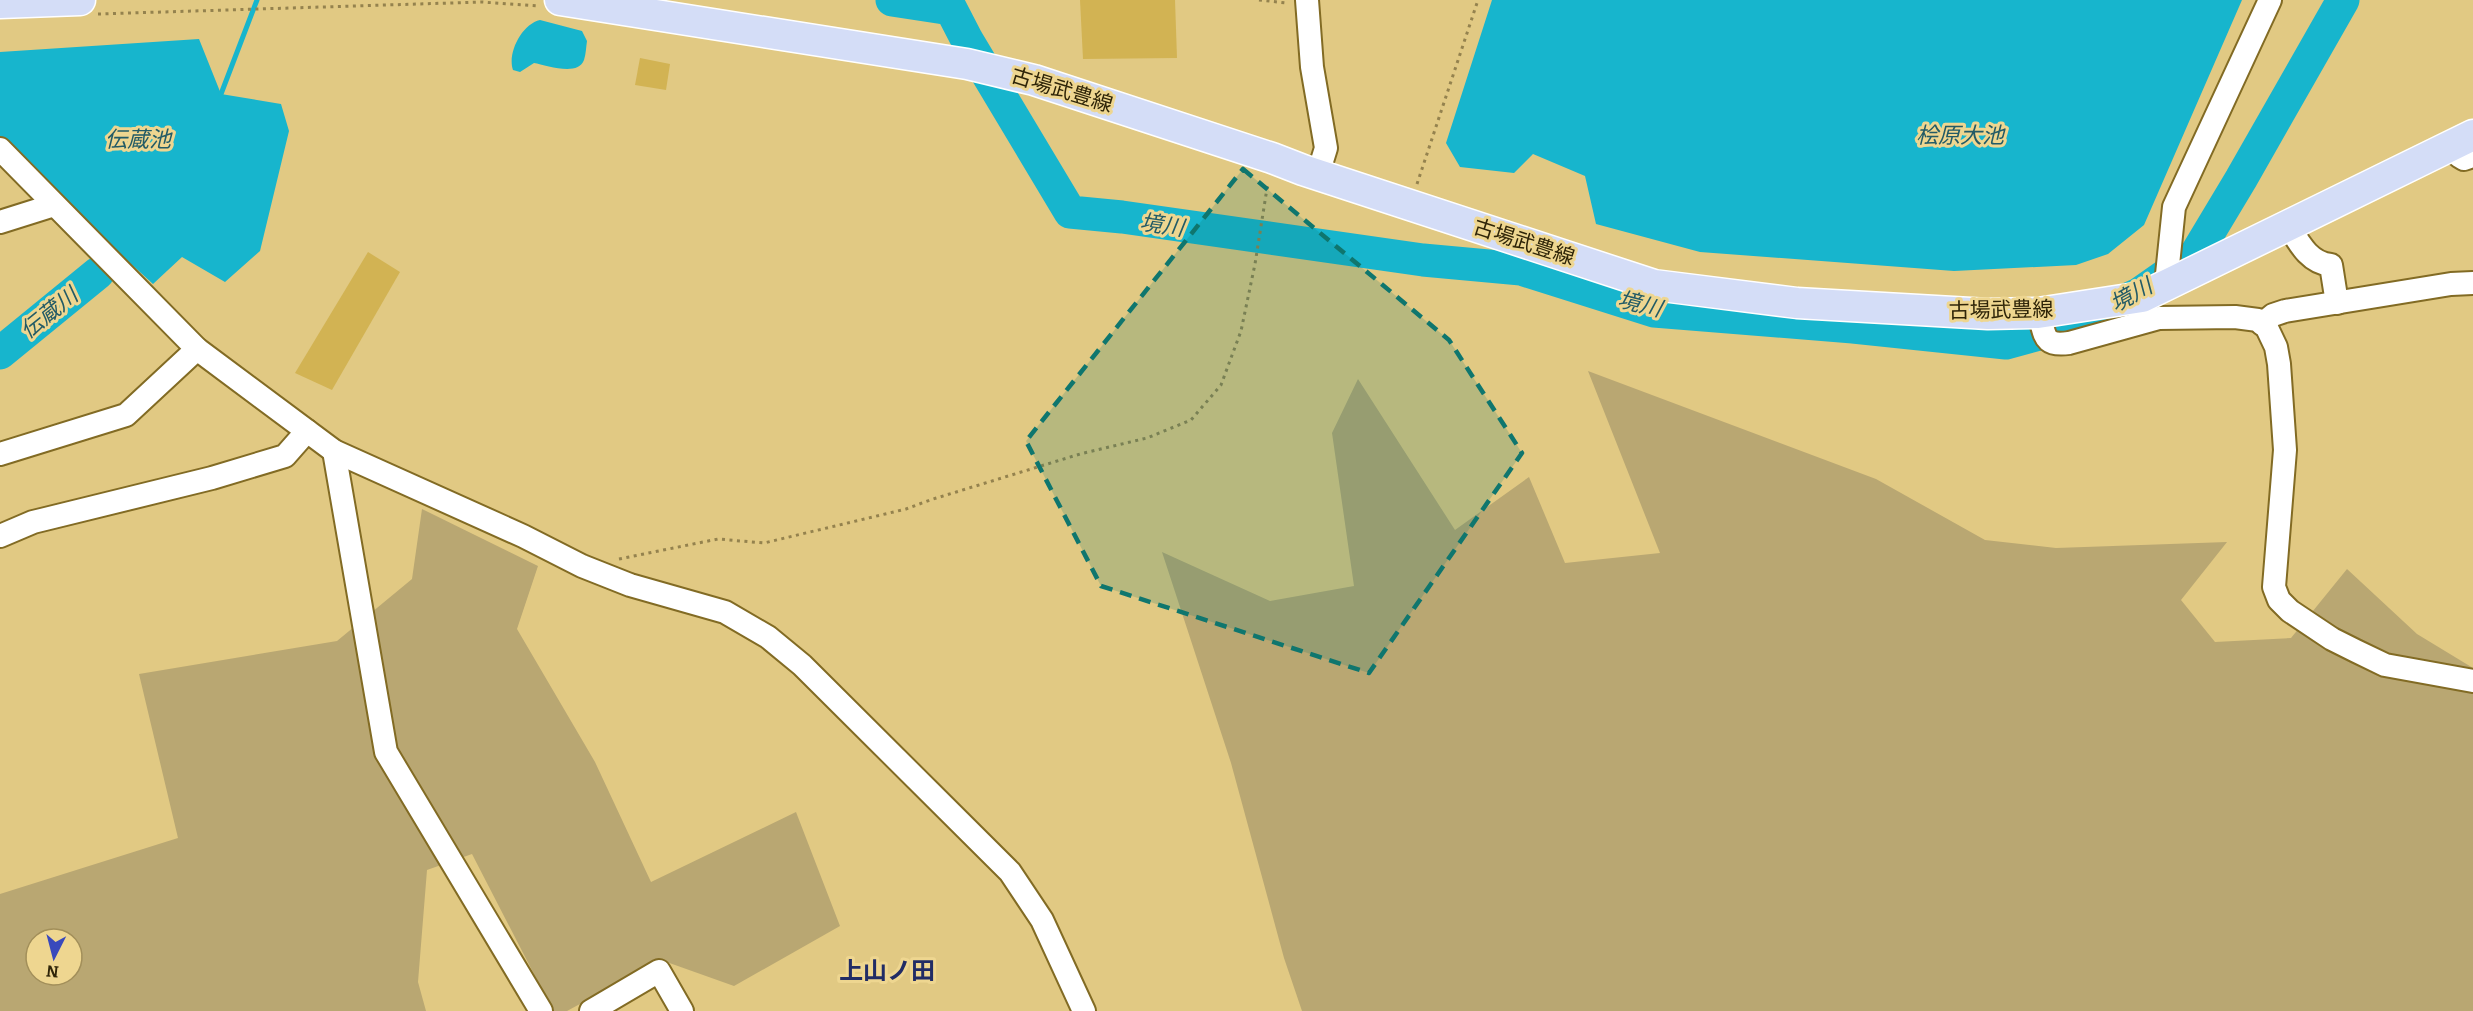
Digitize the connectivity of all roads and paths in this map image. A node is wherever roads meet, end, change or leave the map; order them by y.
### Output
1 (80, 0) edge
2 (560, 0) edge
3 (1259, 0) edge
4 (1478, 0) edge
5 (2270, 0) edge
6 (1307, 2) edge
7 (0, 3) edge
8 (2466, 145) edge
9 (0, 149) edge
10 (1272, 158) junction
11 (1318, 174) junction
12 (1414, 194) dead end
13 (54, 204) junction
14 (0, 222) edge
15 (2288, 225) junction
16 (2473, 283) edge
17 (2166, 284) junction
18 (2337, 303) junction
19 (2038, 313) junction
20 (2262, 324) junction
21 (197, 349) junction
22 (307, 431) junction
23 (334, 451) junction
24 (0, 454) edge
25 (0, 536) edge
26 (616, 560) dead end
27 (2473, 681) edge
28 (541, 1011) edge
29 (591, 1011) edge
30 (682, 1011) edge
31 (1084, 1011) edge

1 - 7 main road
2 - 10 main road, 古場武豊線
3 - 6 path
4 - 12 path
5 - 17 street
6 - 11 street
8 - 15 main road, 古場武豊線
9 - 13 street
10 - 11 main road, 古場武豊線
10 - 26 path
11 - 19 main road, 古場武豊線
13 - 14 street
13 - 21 street
15 - 17 main road, 古場武豊線
15 - 18 street
16 - 18 street
17 - 19 main road, 古場武豊線
18 - 20 street
19 - 20 street
20 - 27 street
21 - 22 street
21 - 24 street
22 - 23 street
22 - 25 street
23 - 28 street
23 - 31 street
29 - 30 street

